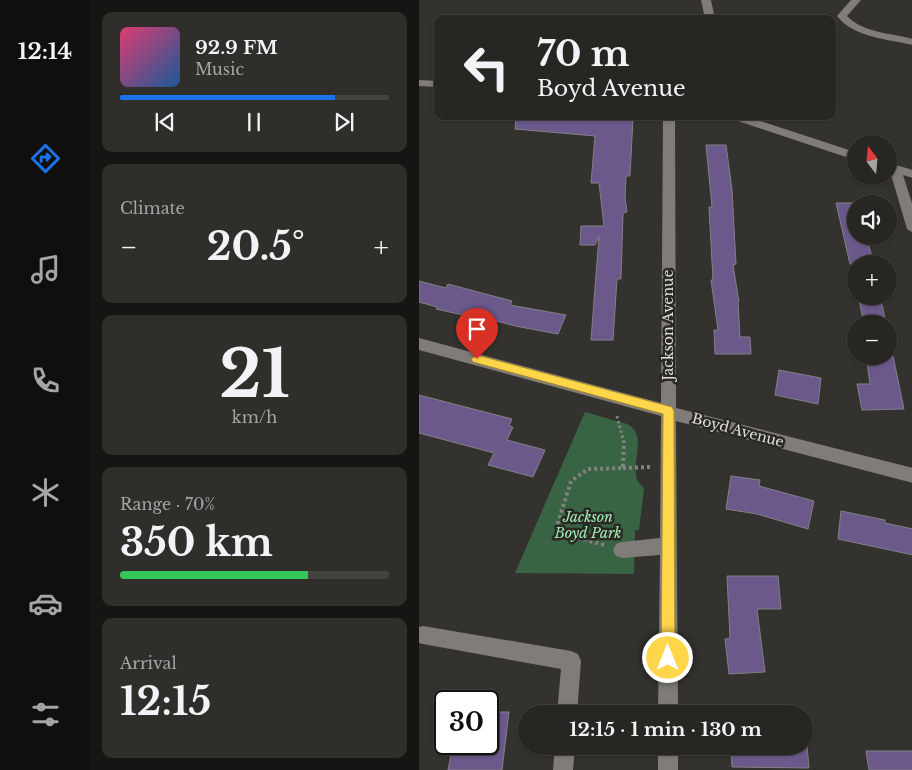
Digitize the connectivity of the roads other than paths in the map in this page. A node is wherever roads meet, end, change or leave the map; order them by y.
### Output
1 (706, 0) edge
2 (856, 0) edge
3 (708, 15) edge
4 (912, 42) edge
5 (419, 82) edge
6 (434, 84) edge
7 (669, 120) edge
8 (745, 120) edge
9 (847, 153) edge
10 (897, 170) edge
11 (912, 174) edge
12 (897, 183) edge
13 (912, 229) edge
14 (419, 344) edge
15 (668, 411) junction
16 (912, 476) edge
17 (668, 546) junction
18 (622, 550) road end
19 (423, 635) dead end
20 (568, 705) edge
21 (668, 705) edge
22 (564, 755) edge
23 (668, 755) edge
24 (563, 770) edge
25 (668, 770) edge

1 - 3 street
2 - 4 street
5 - 6 street
7 - 15 street, Jackson Avenue
8 - 9 street
10 - 11 street
12 - 13 street
14 - 15 street, Boyd Avenue
15 - 16 street, Boyd Avenue
15 - 17 street, Jackson Avenue
17 - 18 street
17 - 21 street, Jackson Avenue
19 - 20 street
22 - 24 street
23 - 25 street

